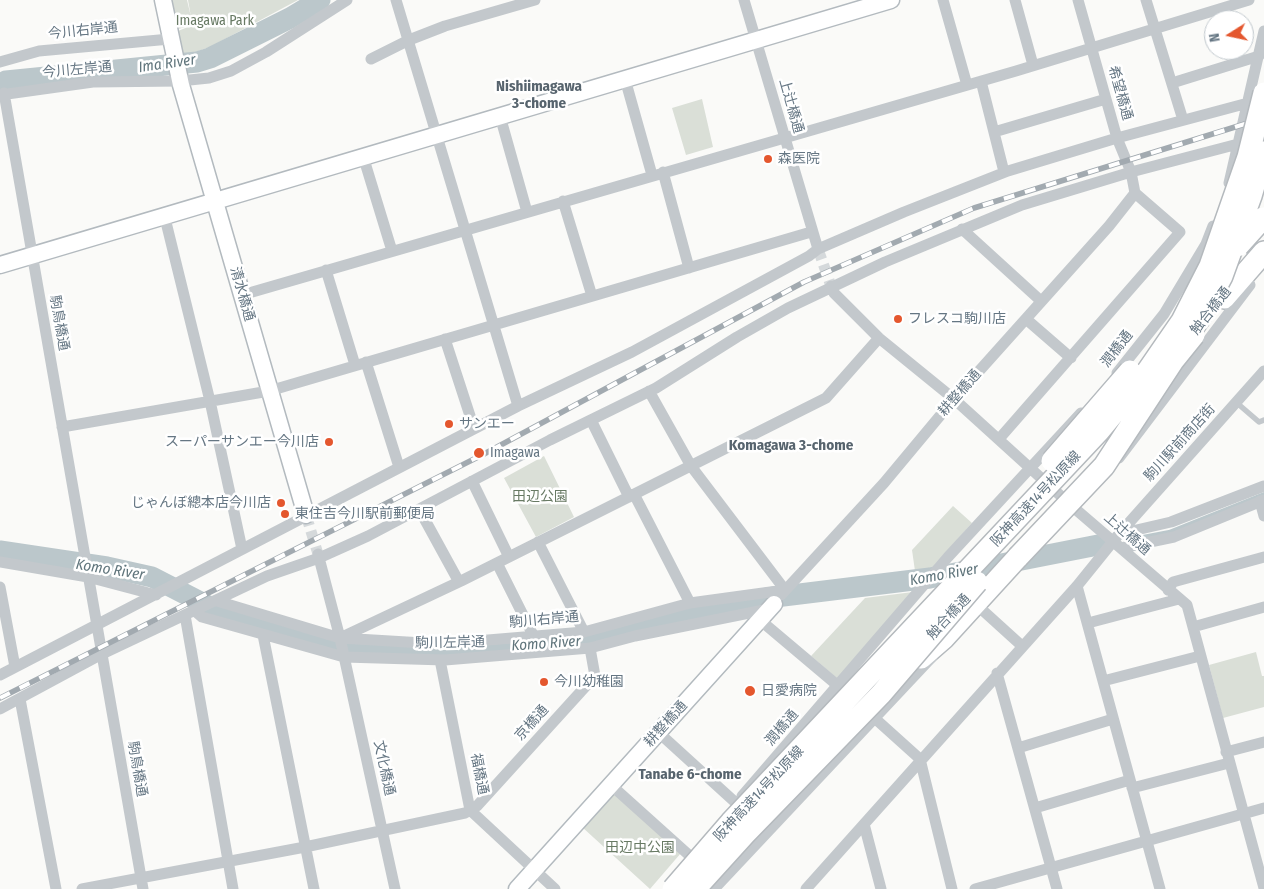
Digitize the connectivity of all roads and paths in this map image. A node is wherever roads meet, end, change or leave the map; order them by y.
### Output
1 (163, 0) edge
2 (346, 0) edge
3 (396, 0) edge
4 (535, 0) edge
5 (744, 0) edge
6 (891, 0) edge
7 (943, 0) edge
8 (1015, 0) edge
9 (1078, 0) edge
10 (1146, 0) edge
11 (1249, 0) edge
12 (863, 4) edge
13 (1224, 4) edge
14 (1155, 28) junction
15 (1264, 32) edge
16 (170, 39) junction
17 (408, 40) junction
18 (756, 41) junction
19 (1091, 47) junction
20 (1258, 56) junction
21 (371, 59) dead end
22 (0, 62) edge
23 (1033, 65) junction
24 (177, 70) junction
25 (625, 79) junction
26 (981, 81) junction
27 (1172, 83) junction
28 (967, 85) junction
29 (2, 94) edge
30 (1256, 98) edge
31 (1106, 99) junction
32 (500, 116) junction
33 (1183, 120) junction
34 (994, 132) junction
35 (438, 134) junction
36 (784, 137) junction
37 (1117, 138) junction
38 (1238, 144) junction
39 (1264, 151) edge
40 (363, 156) junction
41 (1004, 172) junction
42 (1131, 172) junction
43 (658, 174) junction
44 (1135, 193) junction
45 (214, 199) junction
46 (563, 201) junction
47 (528, 212) junction
48 (164, 214) junction
49 (1263, 217) edge
50 (962, 228) junction
51 (465, 230) junction
52 (811, 232) junction
53 (818, 249) junction
54 (392, 251) junction
55 (32, 254) junction
56 (1261, 255) edge
57 (0, 265) edge
58 (689, 268) junction
59 (326, 270) junction
60 (1250, 285) dead end
61 (831, 287) junction
62 (242, 295) junction
63 (592, 296) junction
64 (1041, 301) junction
65 (1026, 319) junction
66 (493, 325) junction
67 (879, 338) junction
68 (445, 339) junction
69 (1071, 358) junction
70 (360, 364) junction
71 (1264, 371) edge
72 (270, 391) junction
73 (649, 391) junction
74 (954, 399) junction
75 (210, 401) junction
76 (1237, 403) junction
77 (518, 406) junction
78 (591, 420) junction
79 (1264, 420) edge
80 (62, 427) junction
81 (474, 428) junction
82 (999, 439) junction
83 (690, 466) junction
84 (399, 467) junction
85 (1031, 467) junction
86 (472, 481) junction
87 (1264, 486) edge
88 (631, 496) junction
89 (1262, 500) edge
90 (1073, 507) junction
91 (419, 509) junction
92 (306, 515) junction
93 (1264, 516) edge
94 (1117, 541) junction
95 (538, 542) junction
96 (242, 549) junction
97 (318, 556) junction
98 (509, 557) junction
99 (1264, 557) edge
100 (0, 562) edge
101 (497, 563) junction
102 (88, 574) junction
103 (459, 582) junction
104 (957, 584) junction
105 (1077, 586) junction
106 (0, 587) edge
107 (1168, 590) junction
108 (161, 592) junction
109 (1179, 599) junction
110 (217, 601) junction
111 (690, 603) junction
112 (774, 603) junction
113 (979, 607) junction
114 (1264, 607) edge
115 (193, 612) junction
116 (1088, 624) junction
117 (96, 625) junction
118 (1193, 627) junction
119 (584, 632) junction
120 (263, 635) junction
121 (534, 637) junction
122 (340, 639) junction
123 (1022, 646) junction
124 (590, 648) junction
125 (102, 654) junction
126 (344, 655) junction
127 (1200, 656) junction
128 (440, 660) junction
129 (15, 667) junction
130 (997, 673) junction
131 (0, 675) edge
132 (1103, 681) junction
133 (839, 686) junction
134 (881, 694) junction
135 (20, 698) junction
136 (0, 709) edge
137 (875, 718) junction
138 (1114, 719) junction
139 (658, 732) junction
140 (1264, 742) edge
141 (1018, 748) junction
142 (1226, 752) junction
143 (920, 759) junction
144 (1229, 763) junction
145 (611, 784) junction
146 (1132, 784) junction
147 (736, 803) junction
148 (1035, 808) junction
149 (1264, 808) edge
150 (470, 810) junction
151 (1243, 814) junction
152 (864, 824) junction
153 (382, 830) junction
154 (1147, 841) junction
155 (305, 847) junction
156 (690, 856) junction
157 (228, 862) junction
158 (1051, 867) junction
159 (534, 870) junction
160 (143, 884) edge
161 (1264, 888) edge
162 (56, 889) edge
163 (82, 889) edge
164 (233, 889) edge
165 (314, 889) edge
166 (395, 889) edge
167 (517, 889) edge
168 (555, 889) edge
169 (661, 889) edge
170 (672, 889) edge
171 (695, 889) edge
172 (714, 889) edge
173 (806, 889) edge
174 (881, 889) edge
175 (952, 889) edge
176 (975, 889) edge
177 (1057, 889) edge
178 (1160, 889) edge

1 - 16 street, 清水橋通
2 - 24 street, 今川左岸通
3 - 17 street
4 - 17 street
5 - 18 street, 上辻橋通
6 - 12 street
7 - 28 street
8 - 23 street
9 - 19 street, 希望橋通
10 - 14 street
11 - 13 street
12 - 18 street
13 - 14 street
14 - 19 street
14 - 27 street
15 - 20 street, 潤橋通
16 - 22 street, 今川右岸通
16 - 24 street, 清水橋通
17 - 21 street
17 - 35 street
18 - 25 street
18 - 36 street, 上辻橋通
19 - 23 street
19 - 31 street, 希望橋通
20 - 27 street
20 - 30 street, 潤橋通
23 - 26 street
24 - 29 street, 今川左岸通
24 - 45 street, 清水橋通
25 - 32 street
25 - 43 street
26 - 28 street
26 - 34 street
27 - 33 street
28 - 36 street
29 - 55 street, 駒鳥橋通
30 - 33 street
30 - 38 street, 潤橋通
30 - 104 highway, 阪神高速14号松原線, bridge
31 - 34 street
31 - 37 street, 希望橋通
32 - 35 street
32 - 47 street
33 - 37 street
34 - 41 street
35 - 40 street
35 - 51 street
36 - 43 street
36 - 52 street, 上辻橋通
37 - 41 street
37 - 42 street, 希望橋通
38 - 42 street
38 - 85 street, 潤橋通
39 - 134 highway, 阪神高速14号松原線, bridge
40 - 45 street
40 - 54 street
41 - 53 street
42 - 44 street, 希望橋通
42 - 50 street
43 - 46 street
43 - 58 street
44 - 64 street, 耕整橋通
44 - 69 street
45 - 48 street
45 - 62 street, 清水橋通
46 - 47 street
46 - 63 street
47 - 51 street
48 - 55 street
48 - 75 street
49 - 104 highway, bridge
50 - 61 street
50 - 64 street
51 - 54 street
51 - 66 street
52 - 53 street, 上辻橋通
52 - 58 street
53 - 77 street
54 - 59 street
55 - 57 street
55 - 80 street, 駒鳥橋通
56 - 134 highway, bridge
58 - 63 street
59 - 62 street
59 - 70 street
60 - 90 street, 触合橋通
61 - 67 street, 上辻橋通
61 - 73 street
62 - 72 street, 清水橋通
63 - 66 street
64 - 65 street, 耕整橋通
65 - 69 street
65 - 74 street, 耕整橋通
66 - 68 street
66 - 77 street
67 - 74 street, 上辻橋通
67 - 83 street
68 - 70 street
68 - 81 street
69 - 82 street
70 - 72 street
70 - 84 street
71 - 76 street, 駒川駅前商店街
72 - 75 street
72 - 92 street, 清水橋通
73 - 78 street
73 - 83 street
74 - 82 street, 上辻橋通
74 - 112 street, 耕整橋通
75 - 80 street
75 - 96 street
76 - 79 lane
76 - 94 street, 駒川駅前商店街
77 - 81 street
78 - 86 street
78 - 88 street
80 - 102 street, 駒鳥橋通
81 - 84 street
82 - 85 street, 上辻橋通
83 - 88 street
83 - 112 street
84 - 92 street
85 - 90 street, 上辻橋通
85 - 133 street, 潤橋通
86 - 91 street
86 - 98 street
87 - 94 street
88 - 95 street
88 - 111 street
89 - 93 street
89 - 94 street
90 - 94 street, 上辻橋通
90 - 113 street, 触合橋通
91 - 97 street
91 - 103 street
92 - 96 street
94 - 105 street, 駒川駅前商店街
94 - 107 street, 上辻橋通
95 - 98 street
95 - 119 street
96 - 108 street
97 - 110 street
97 - 122 street
98 - 101 street
99 - 107 street
100 - 102 street
101 - 103 street
101 - 121 street
102 - 108 street
102 - 117 street, 駒鳥橋通
103 - 122 street
104 - 170 highway, 阪神高速14号松原線, bridge
105 - 116 street
105 - 123 street, 駒川駅前商店街
106 - 129 street
107 - 109 street, 上辻橋通
108 - 117 street
109 - 116 street
109 - 118 street, 上辻橋通
110 - 115 street
110 - 122 street, 駒川右岸通
111 - 112 street, 駒川右岸通
111 - 119 street, 駒川右岸通
112 - 124 street, 駒川左岸通
112 - 133 street
112 - 139 street, 耕整橋通
113 - 123 street
113 - 137 street, 触合橋通
114 - 118 street
115 - 120 street, 駒川左岸通
115 - 125 street
115 - 157 street
116 - 132 street
117 - 125 street, 駒鳥橋通
117 - 129 street
118 - 127 street, 上辻橋通
119 - 121 street, 駒川右岸通
120 - 126 street, 駒川左岸通
120 - 155 street
121 - 122 street, 駒川右岸通
122 - 126 street, 文化橋通
123 - 130 street, 駒川駅前商店街
124 - 128 street, 駒川左岸通
124 - 150 street, 京橋通
125 - 135 street
125 - 160 street, 駒鳥橋通
126 - 128 street, 駒川左岸通
126 - 153 street, 文化橋通
127 - 132 street
127 - 142 street, 上辻橋通
128 - 150 street, 福橋通
129 - 131 street
130 - 141 street
130 - 143 street, 駒川駅前商店街
132 - 138 street
133 - 137 street
133 - 147 street, 潤橋通
134 - 171 highway, 阪神高速14号松原線, bridge
135 - 136 street
135 - 162 street
137 - 143 street
137 - 172 street, 触合橋通
138 - 141 street
138 - 146 street
139 - 145 street, 耕整橋通
139 - 147 street
140 - 142 street
141 - 148 street
142 - 144 street, 上辻橋通
143 - 152 street, 駒川駅前商店街
143 - 175 street
144 - 146 street
144 - 151 street, 上辻橋通
145 - 156 street
145 - 159 street, 耕整橋通
146 - 148 street
146 - 154 street
147 - 156 street, 潤橋通
148 - 158 street
149 - 151 street
150 - 153 street
150 - 159 street, 福橋通
151 - 154 street
151 - 161 street, 上辻橋通
152 - 173 street, 駒川駅前商店街
152 - 174 street
153 - 155 street
153 - 166 street, 文化橋通
154 - 158 street
154 - 178 street
155 - 157 street
155 - 165 street
156 - 169 street, 潤橋通
157 - 160 street
157 - 164 street
158 - 176 street
158 - 177 street
159 - 167 street, 耕整橋通
159 - 168 street, 福橋通
160 - 163 street

